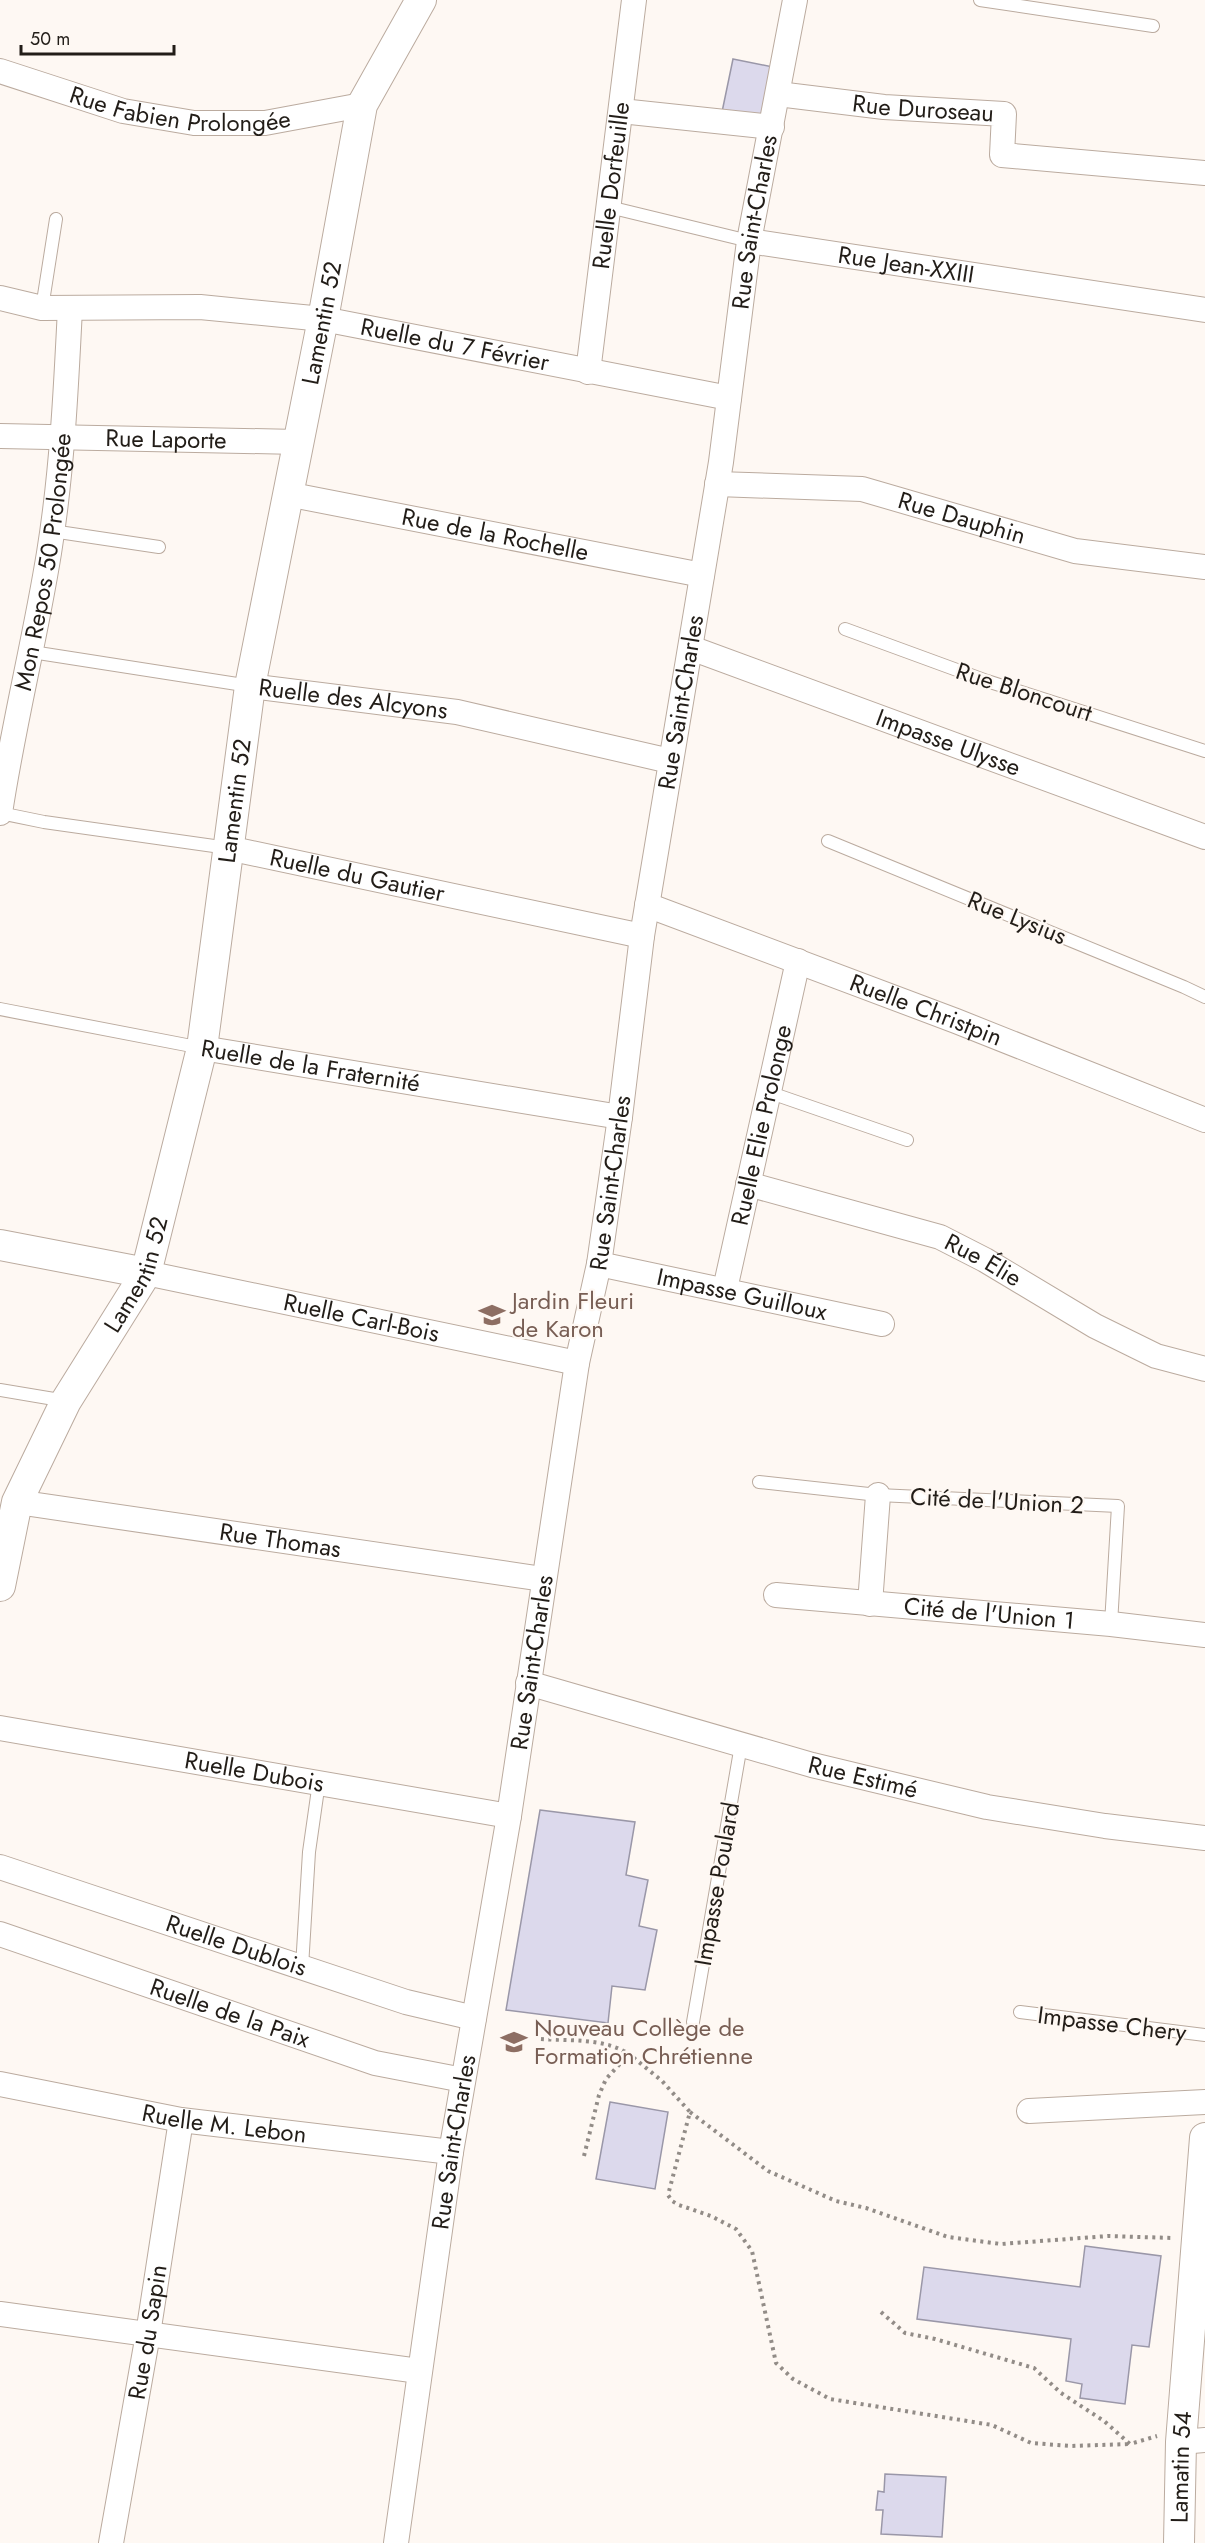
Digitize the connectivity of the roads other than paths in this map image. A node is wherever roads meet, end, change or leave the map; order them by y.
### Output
1 (421, 0) edge
2 (634, 0) edge
3 (795, 0) edge
4 (980, 0) edge
5 (1153, 26) dead end
6 (0, 71) edge
7 (778, 94) junction
8 (362, 105) junction
9 (621, 111) junction
10 (772, 127) junction
11 (1205, 173) edge
12 (609, 207) junction
13 (56, 219) dead end
14 (749, 241) junction
15 (0, 298) edge
16 (42, 308) junction
17 (70, 308) junction
18 (1205, 310) edge
19 (323, 319) junction
20 (588, 372) junction
21 (729, 398) junction
22 (0, 436) edge
23 (64, 438) junction
24 (298, 442) junction
25 (717, 484) junction
26 (287, 494) junction
27 (52, 531) junction
28 (159, 547) dead end
29 (1205, 567) edge
30 (702, 575) junction
31 (845, 629) dead end
32 (691, 648) junction
33 (32, 652) junction
34 (250, 686) junction
35 (1205, 751) edge
36 (670, 762) junction
37 (0, 813) edge
38 (1205, 837) edge
39 (828, 841) dead end
40 (228, 848) junction
41 (647, 905) junction
42 (642, 936) junction
43 (798, 961) junction
44 (1205, 997) edge
45 (0, 1009) edge
46 (202, 1048) junction
47 (768, 1092) junction
48 (620, 1118) junction
49 (1205, 1120) edge
50 (907, 1140) dead end
51 (747, 1184) junction
52 (0, 1245) edge
53 (599, 1264) junction
54 (146, 1273) junction
55 (725, 1289) junction
56 (882, 1324) dead end
57 (577, 1363) junction
58 (1205, 1369) edge
59 (0, 1390) edge
60 (66, 1401) junction
61 (759, 1482) dead end
62 (878, 1495) junction
63 (17, 1502) junction
64 (543, 1579) junction
65 (0, 1586) edge
66 (776, 1595) dead end
67 (870, 1604) junction
68 (1111, 1624) junction
69 (1205, 1635) edge
70 (528, 1683) junction
71 (0, 1728) edge
72 (741, 1745) junction
73 (319, 1782) junction
74 (509, 1816) junction
75 (1205, 1838) edge
76 (0, 1867) edge
77 (0, 1934) edge
78 (302, 1967) junction
79 (1020, 2012) dead end
80 (474, 2018) junction
81 (693, 2022) dead end
82 (1205, 2036) edge
83 (463, 2080) junction
84 (0, 2084) edge
85 (1205, 2102) edge
86 (1029, 2111) dead end
87 (181, 2120) junction
88 (1205, 2138) edge
89 (451, 2152) junction
90 (1201, 2229) edge
91 (0, 2314) edge
92 (148, 2334) junction
93 (419, 2372) junction
94 (1193, 2441) edge
95 (111, 2543) edge
96 (396, 2543) edge
97 (1179, 2543) edge

1 - 8 street, Lamentin 52
2 - 9 street, Ruelle Dorfeuille
3 - 7 street, Rue Saint-Charles
4 - 5 lane
6 - 8 street, Rue Fabien Prolongée
7 - 10 street, Rue Saint-Charles
7 - 11 street, Rue Duroseau
8 - 19 street, Lamentin 52
9 - 10 street
9 - 12 street, Ruelle Dorfeuille
10 - 14 street, Rue Saint-Charles
12 - 14 lane, Rue Jean-XXIII
12 - 20 street, Ruelle Dorfeuille
13 - 16 lane
14 - 18 street, Rue Jean-XXIII
14 - 21 street, Rue Saint-Charles
15 - 16 street, Ruelle du 7 Février
16 - 17 street, Ruelle du 7 Février
17 - 19 street, Ruelle du 7 Février
17 - 23 street, Mon Repos 50 Prolongée
19 - 20 street, Ruelle du 7 Février
19 - 24 street, Lamentin 52
20 - 21 street, Ruelle du 7 Février
21 - 25 street, Rue Saint-Charles
22 - 23 street, Rue Laporte
23 - 24 street, Rue Laporte
23 - 27 street, Mon Repos 50 Prolongée
24 - 26 street, Lamentin 52
25 - 29 street, Rue Dauphin
25 - 30 street, Rue Saint-Charles
26 - 30 street, Rue de la Rochelle
26 - 34 street, Lamentin 52
27 - 28 lane
27 - 33 street, Mon Repos 50 Prolongée
30 - 32 street, Rue Saint-Charles
31 - 35 lane, Rue Bloncourt
32 - 36 street, Rue Saint-Charles
32 - 38 street, Impasse Ulysse
33 - 34 lane, Ruelle des Alcyons
33 - 37 street, Mon Repos 50 Prolongée
34 - 36 street, Ruelle des Alcyons
34 - 40 street, Lamentin 52
36 - 41 street, Rue Saint-Charles
37 - 40 lane, Ruelle du Gautier
39 - 44 lane, Rue Lysius
40 - 42 street, Ruelle du Gautier
40 - 46 street, Lamentin 52
41 - 42 street, Rue Saint-Charles
41 - 43 street, Ruelle Christpin
42 - 48 street, Rue Saint-Charles
43 - 47 street, Ruelle Elie Prolonge
43 - 49 street, Ruelle Christpin
45 - 46 lane, Ruelle de la Fraternité
46 - 48 street, Ruelle de la Fraternité
46 - 54 street, Lamentin 52
47 - 50 lane
47 - 51 street, Ruelle Elie Prolonge
48 - 53 street, Rue Saint-Charles
51 - 55 street, Ruelle Elie Prolonge
51 - 58 street, Rue Élie
52 - 54 street
53 - 55 street, Impasse Guilloux
53 - 57 street, Rue Saint-Charles
54 - 57 street, Ruelle Carl-Bois
54 - 60 street, Lamentin 52
55 - 56 street, Impasse Guilloux
57 - 64 street, Rue Saint-Charles
59 - 60 lane
60 - 63 street, Lamentin 52
61 - 62 lane, Cité de l'Union 2
62 - 67 street
62 - 68 lane, Cité de l'Union 2
63 - 64 street, Rue Thomas
63 - 65 street, Lamentin 52
64 - 70 street, Rue Saint-Charles
66 - 67 street, Cité de l'Union 1
67 - 68 street, Cité de l'Union 1
68 - 69 street, Cité de l'Union 1
70 - 72 street, Rue Estimé
70 - 74 street, Rue Saint-Charles
71 - 73 street, Ruelle Dubois
72 - 75 street, Rue Estimé
72 - 81 lane, Impasse Poulard
73 - 74 street, Ruelle Dubois
73 - 78 lane
74 - 80 street, Rue Saint-Charles
76 - 78 street, Ruelle Dublois
77 - 83 street, Ruelle de la Paix
78 - 80 street, Ruelle Dublois
79 - 82 lane, Impasse Chery
80 - 83 street, Rue Saint-Charles
83 - 89 street, Rue Saint-Charles
84 - 87 street, Ruelle M. Lebon
85 - 86 street
87 - 89 street, Ruelle M. Lebon
87 - 92 street, Rue du Sapin
88 - 90 street, Lamatin 54
89 - 93 street, Rue Saint-Charles
90 - 94 street, Lamatin 54
91 - 92 street
92 - 93 street
92 - 95 street, Rue du Sapin
93 - 96 street, Rue Saint-Charles
94 - 97 street, Lamatin 54

